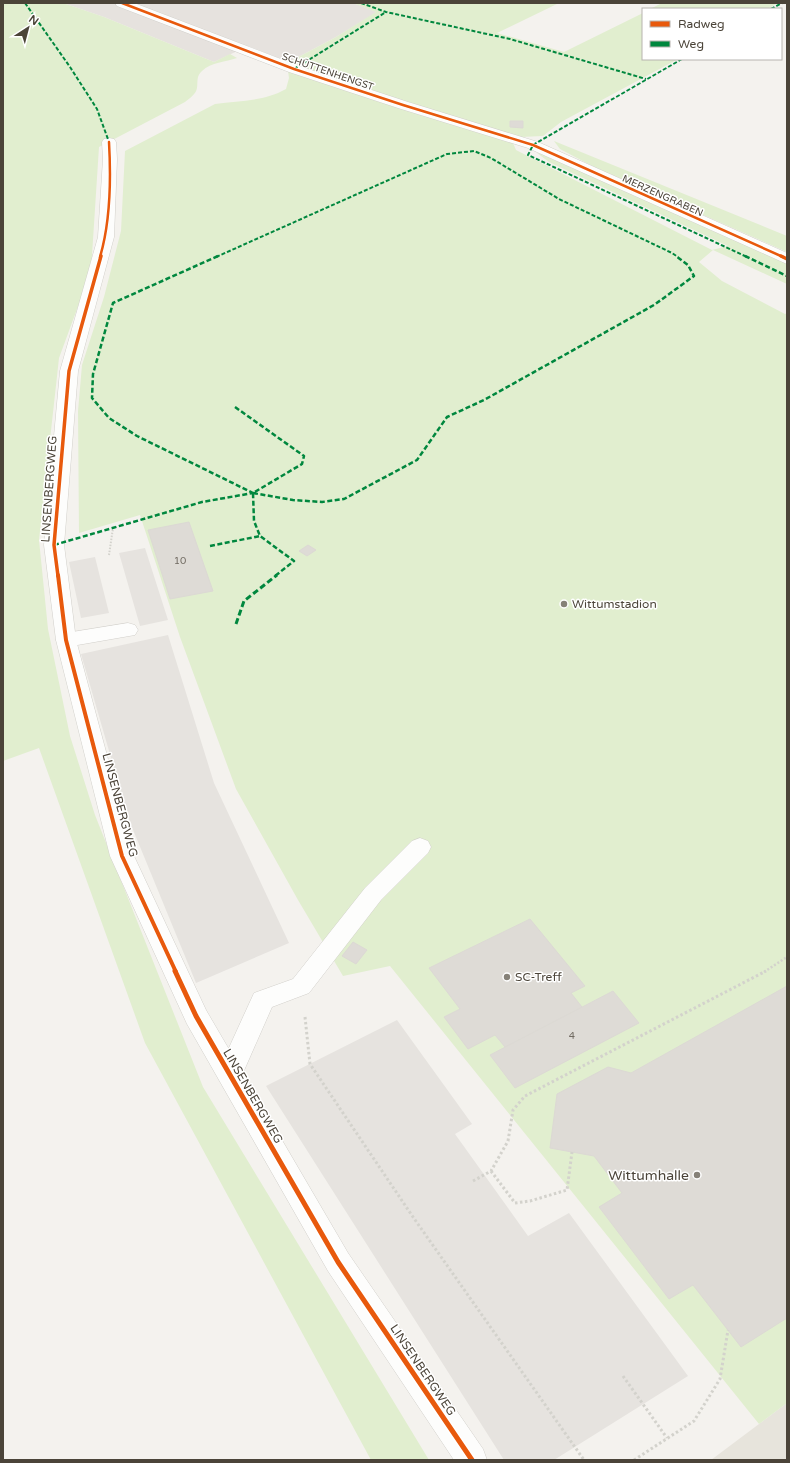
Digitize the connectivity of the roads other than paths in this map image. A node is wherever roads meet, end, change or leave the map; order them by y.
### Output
1 (122, 3) edge
2 (109, 142) dead end
3 (533, 145) joint
4 (787, 259) edge
5 (128, 630) dead end
6 (66, 640) junction
7 (420, 847) dead end
8 (230, 1074) junction
9 (472, 1460) edge

1 - 3 street, SCHÜTTENHENGST
2 - 6 street, LINSENBERGWEG
3 - 4 street, MERZENGRABEN
5 - 6 lane
6 - 8 street, LINSENBERGWEG
7 - 8 lane
8 - 9 street, LINSENBERGWEG

